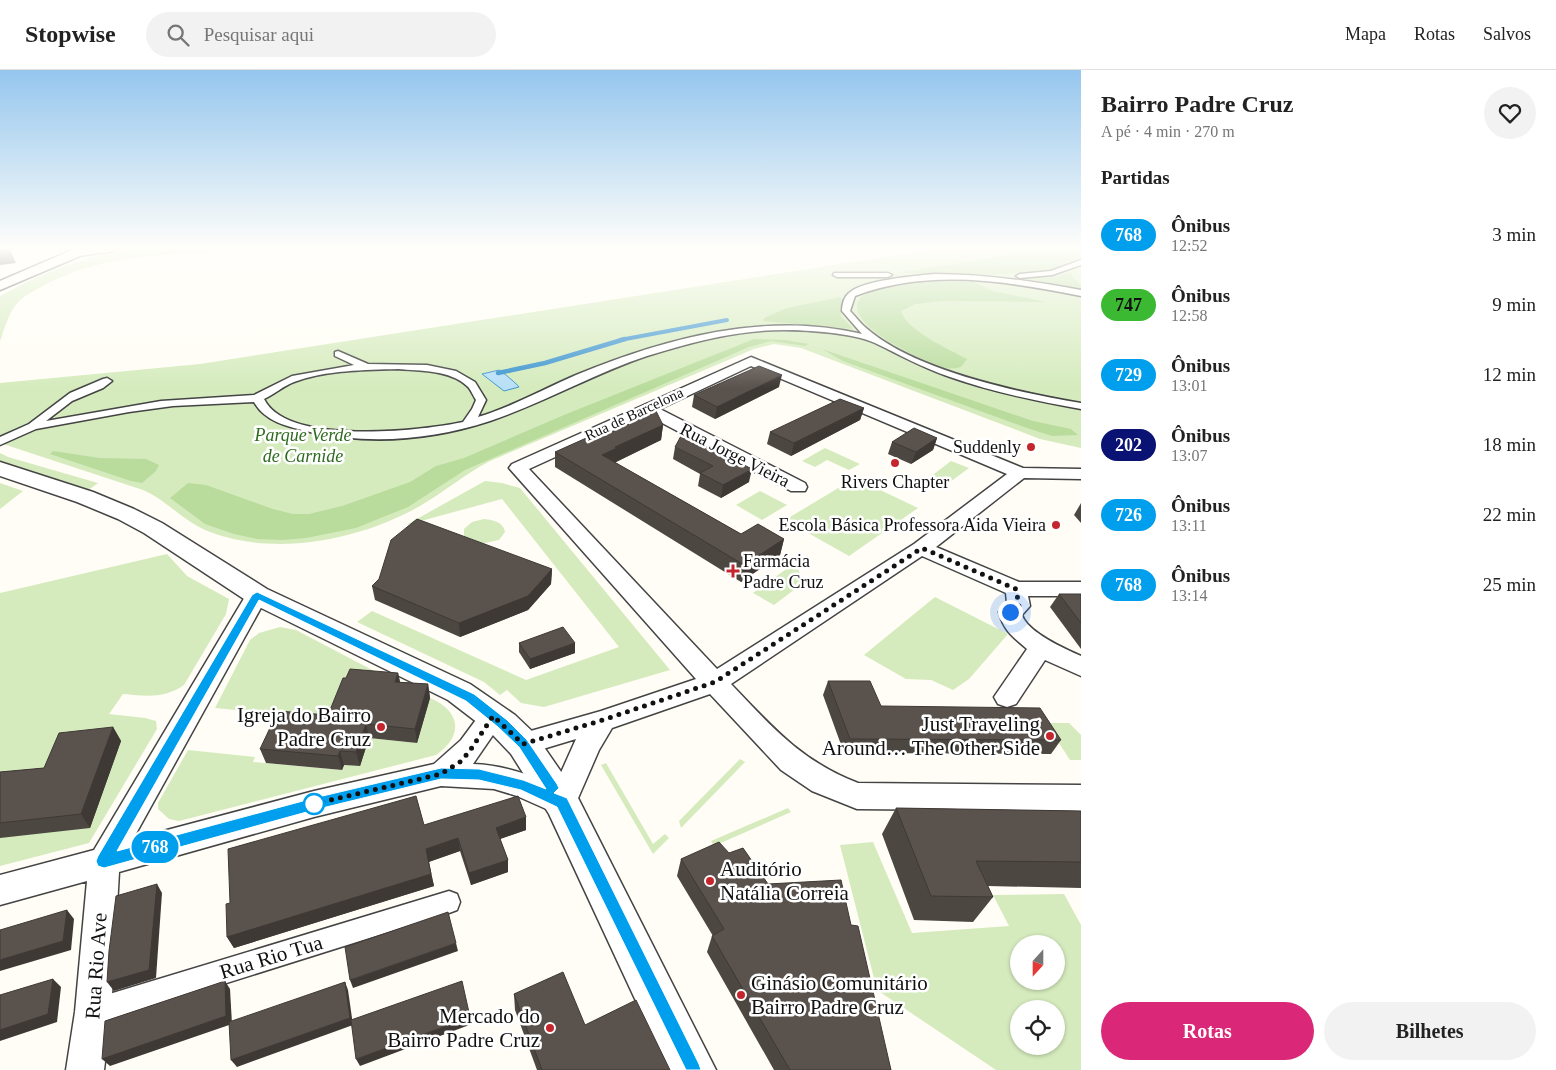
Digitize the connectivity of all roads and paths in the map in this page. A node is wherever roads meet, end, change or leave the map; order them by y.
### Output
1 (852, 295) edge
2 (875, 340) junction
3 (338, 354) dead end
4 (376, 366) junction
5 (107, 381) dead end
6 (258, 398) junction
7 (1081, 406) edge
8 (646, 408) junction
9 (468, 423) junction
10 (33, 426) junction
11 (0, 441) edge
12 (0, 469) edge
13 (1020, 474) junction
14 (1081, 474) edge
15 (798, 487) dead end
16 (922, 548) junction
17 (1016, 589) junction
18 (1081, 589) edge
19 (257, 595) junction
20 (1041, 647) junction
21 (1081, 666) edge
22 (715, 682) junction
23 (1007, 697) dead end
24 (493, 716) junction
25 (603, 720) junction
26 (523, 744) junction
27 (441, 774) junction
28 (1081, 798) edge
29 (562, 803) junction
30 (104, 861) junction
31 (0, 890) edge
32 (449, 902) dead end
33 (93, 1012) junction
34 (85, 1070) edge
35 (692, 1070) edge

1 - 2 street
2 - 7 street
2 - 9 street
3 - 4 street
4 - 6 street
4 - 9 street
5 - 10 street
6 - 9 street
6 - 10 street
8 - 13 street, Rua de Barcelona
8 - 15 street, Rua Jorge Vieira
8 - 22 street, Rua de Barcelona
10 - 11 street
12 - 19 street
13 - 14 street
13 - 16 street
16 - 17 street
16 - 22 street
17 - 18 street
17 - 20 street
19 - 24 street
19 - 30 street
20 - 21 street
20 - 23 street
22 - 25 street
22 - 28 street
24 - 26 street
24 - 27 street
25 - 26 street
25 - 29 street
26 - 29 street
27 - 29 street
27 - 30 street
29 - 35 street
30 - 31 street
30 - 33 street, Rua Rio Ave
32 - 33 street, Rua Rio Tua
33 - 34 street, Rua Rio Ave

